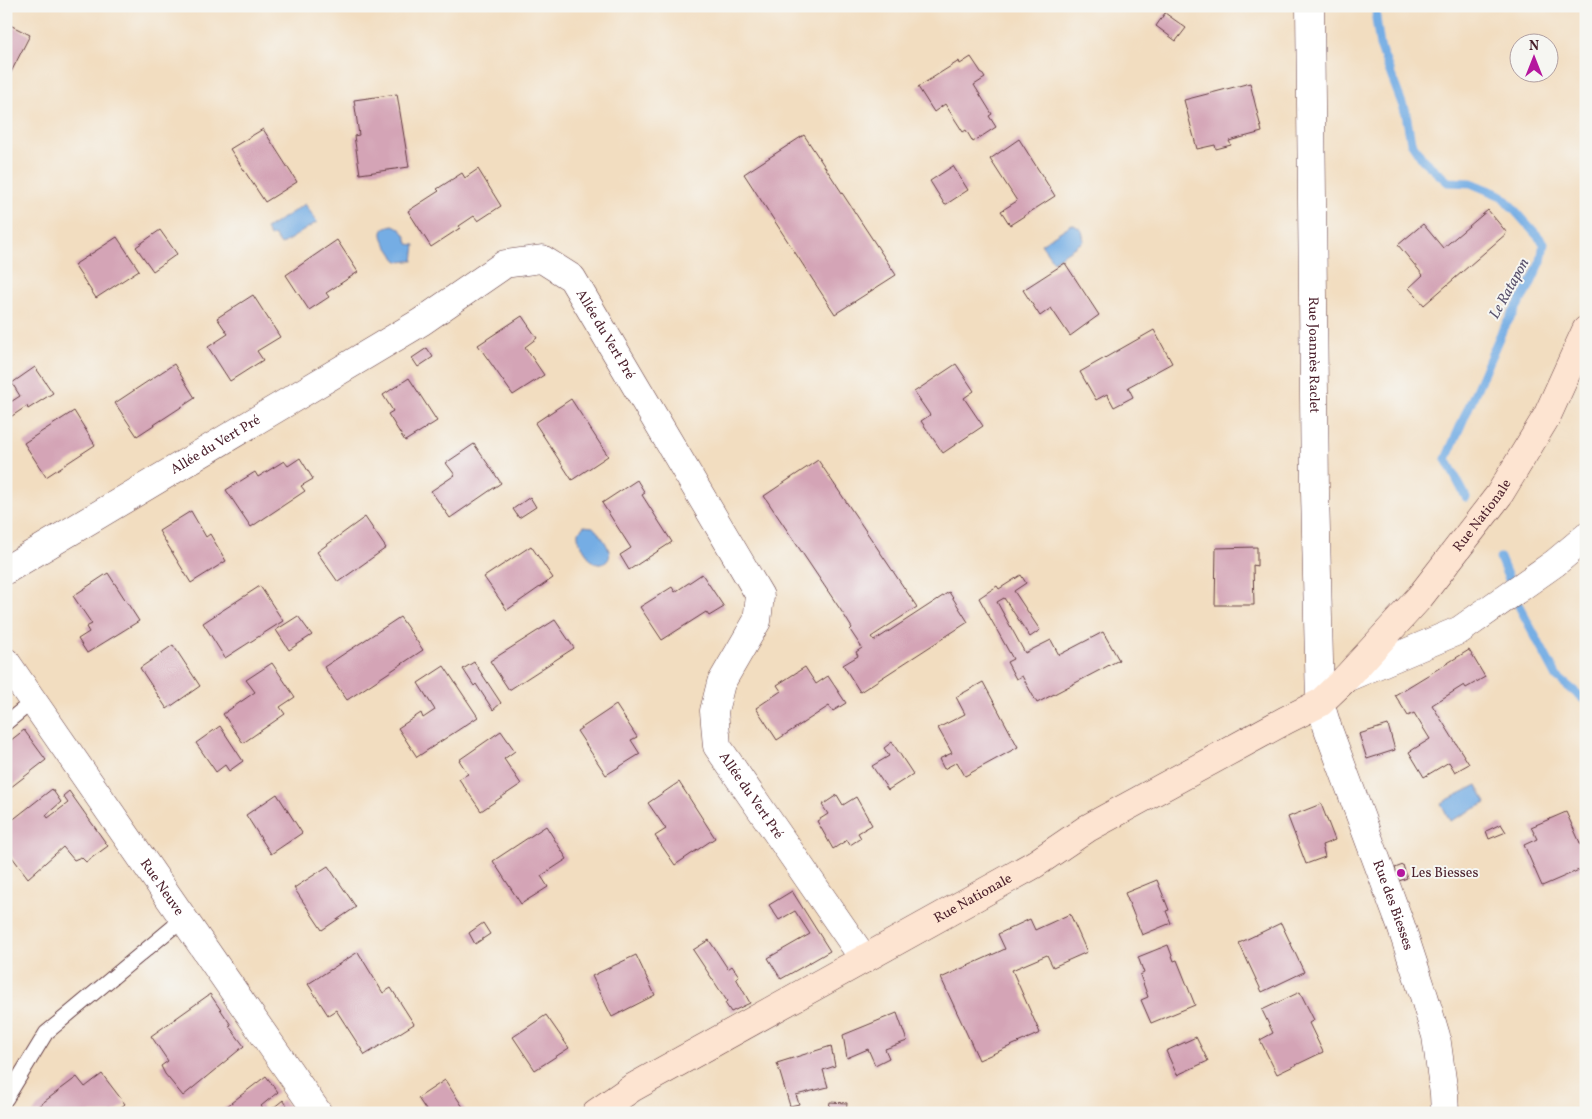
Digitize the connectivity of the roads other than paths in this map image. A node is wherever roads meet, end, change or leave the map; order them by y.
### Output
1 (1310, 6) edge
2 (1586, 330) edge
3 (1586, 537) edge
4 (6, 570) edge
5 (6, 662) edge
6 (1346, 678) junction
7 (33, 701) junction
8 (1320, 703) junction
9 (6, 723) edge
10 (184, 918) junction
11 (864, 959) junction
12 (6, 1099) edge
13 (318, 1113) edge
14 (596, 1113) edge
15 (1445, 1113) edge

1 - 8 street, Rue Joannès Raclet
2 - 6 main road, Rue Nationale
3 - 6 street, Rue Nationale
4 - 11 street, Allée du Vert Pré
5 - 7 street, Rue Neuve
6 - 8 main road, Rue Nationale
7 - 9 lane
7 - 10 street, Rue Neuve
8 - 11 main road, Rue Nationale
8 - 15 street, Rue des Biesses
10 - 12 lane
10 - 13 street, Rue Neuve
11 - 14 main road, Rue Nationale

